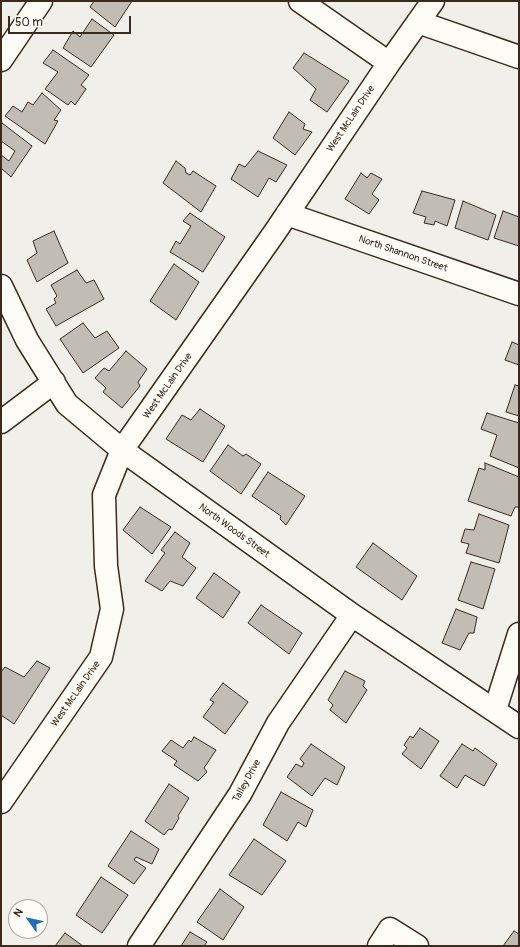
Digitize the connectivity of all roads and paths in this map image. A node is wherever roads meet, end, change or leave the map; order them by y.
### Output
1 (41, 1) edge
2 (300, 1) edge
3 (433, 1) edge
4 (418, 22) junction
5 (519, 56) edge
6 (1, 60) edge
7 (389, 63) junction
8 (287, 214) junction
9 (1, 286) edge
10 (519, 294) edge
11 (54, 382) junction
12 (1, 422) edge
13 (122, 450) junction
14 (352, 615) junction
15 (519, 634) edge
16 (495, 710) junction
17 (519, 727) edge
18 (1, 802) edge
19 (384, 937) edge
20 (139, 946) edge
21 (417, 946) edge

1 - 6 street
2 - 7 street
3 - 4 street, West McLain Drive
4 - 5 street
4 - 7 street, West McLain Drive
7 - 8 street, West McLain Drive
8 - 10 street, North Shannon Street
8 - 13 street, West McLain Drive
9 - 11 street, North Woods Street
11 - 12 street
11 - 13 street, North Woods Street
13 - 14 street, North Woods Street
13 - 18 street, West McLain Drive
14 - 16 street, North Woods Street
14 - 20 street, Talley Drive
15 - 16 street
16 - 17 street, North Woods Street
19 - 21 street

